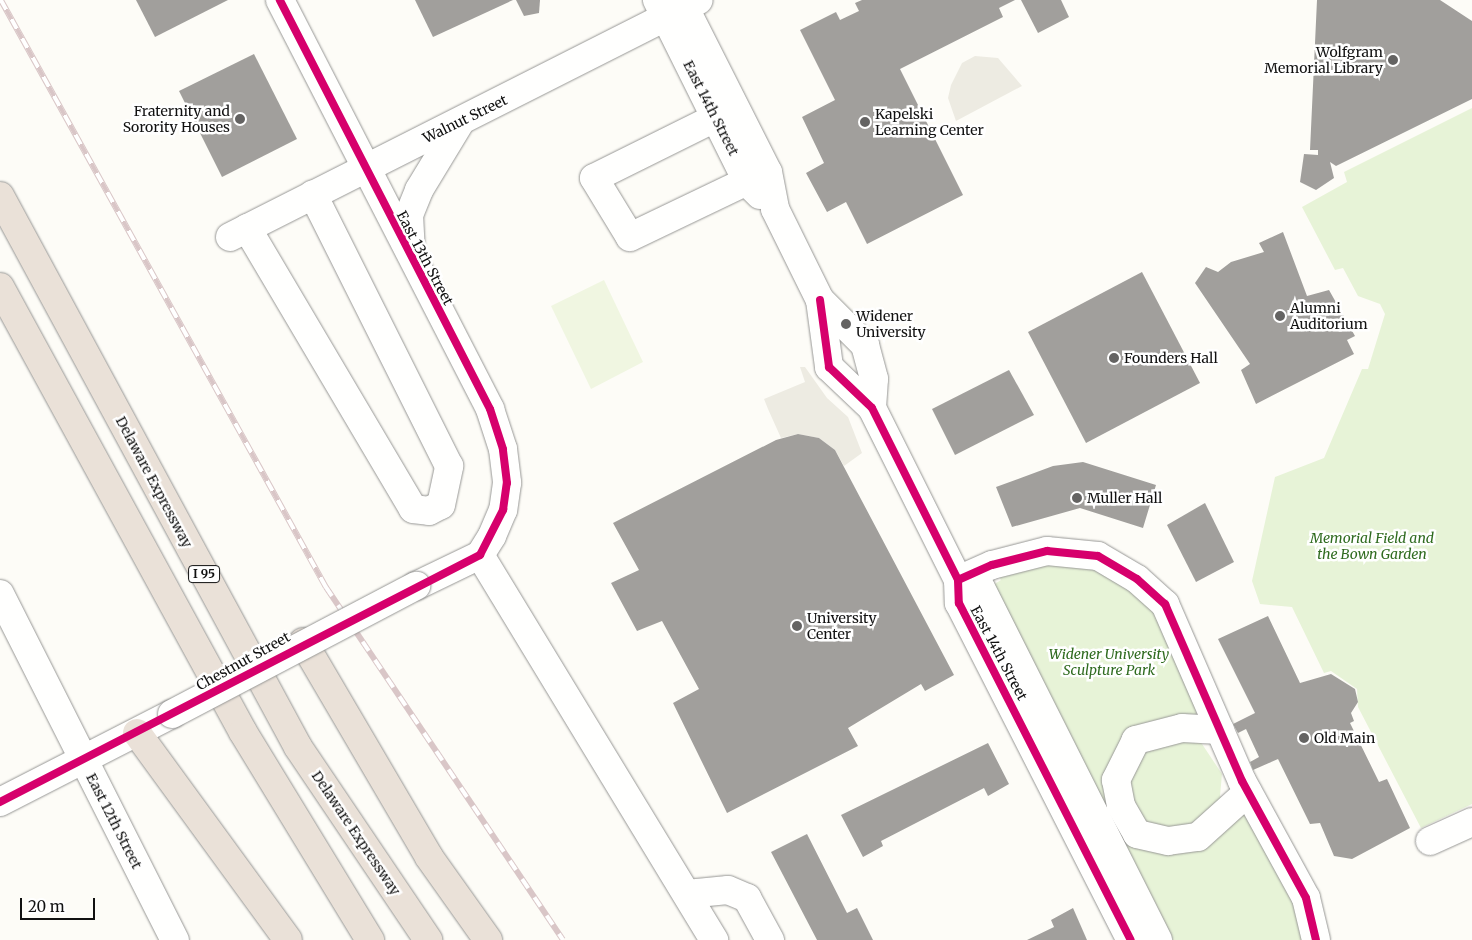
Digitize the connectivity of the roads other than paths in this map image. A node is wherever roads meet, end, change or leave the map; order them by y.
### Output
1 (280, 0) edge
2 (677, 5) edge
3 (715, 118) junction
4 (460, 123) junction
5 (364, 168) junction
6 (747, 181) junction
7 (313, 194) junction
8 (0, 196) edge
9 (775, 209) junction
10 (412, 262) junction
11 (0, 287) edge
12 (820, 300) junction
13 (872, 408) junction
14 (486, 546) junction
15 (958, 580) junction
16 (0, 594) edge
17 (303, 642) junction
18 (1220, 730) junction
19 (137, 733) junction
20 (83, 760) junction
21 (1248, 792) junction
22 (0, 802) edge
23 (1472, 822) edge
24 (1430, 841) dead end
25 (687, 894) junction
26 (165, 937) edge
27 (288, 940) edge
28 (370, 940) edge
29 (428, 940) edge
30 (488, 940) edge
31 (714, 940) edge
32 (770, 940) edge
33 (1132, 940) edge
34 (1158, 940) edge
35 (1316, 940) edge

1 - 5 street, East 13th Street
2 - 3 street, East 14th Street
2 - 4 street, Walnut Street
2 - 9 street, East 14th Street
3 - 6 street, East 14th Street
3 - 6 street
4 - 5 street, Walnut Street
4 - 10 street
5 - 7 street, Walnut Street
5 - 10 street, East 13th Street
6 - 9 street, East 14th Street
7 - 7 street, Walnut Street
8 - 29 highway, Delaware Expressway / I 95
9 - 12 street, East 14th Street
10 - 14 street, East 13th Street
11 - 28 highway
12 - 13 street, East 14th Street
12 - 13 street, East 14th Street
13 - 15 street, East 14th Street
14 - 17 street, Chestnut Street, bridge
14 - 25 street
15 - 18 street
15 - 33 street, East 14th Street
15 - 34 street, East 14th Street
16 - 20 street, East 12th Street
17 - 19 street, Chestnut Street, bridge
17 - 30 highway
18 - 21 street
18 - 21 street
19 - 20 street, Chestnut Street
19 - 27 highway
20 - 22 street, Chestnut Street
20 - 26 street, East 12th Street
21 - 35 street
23 - 24 street
25 - 31 street
25 - 32 street

